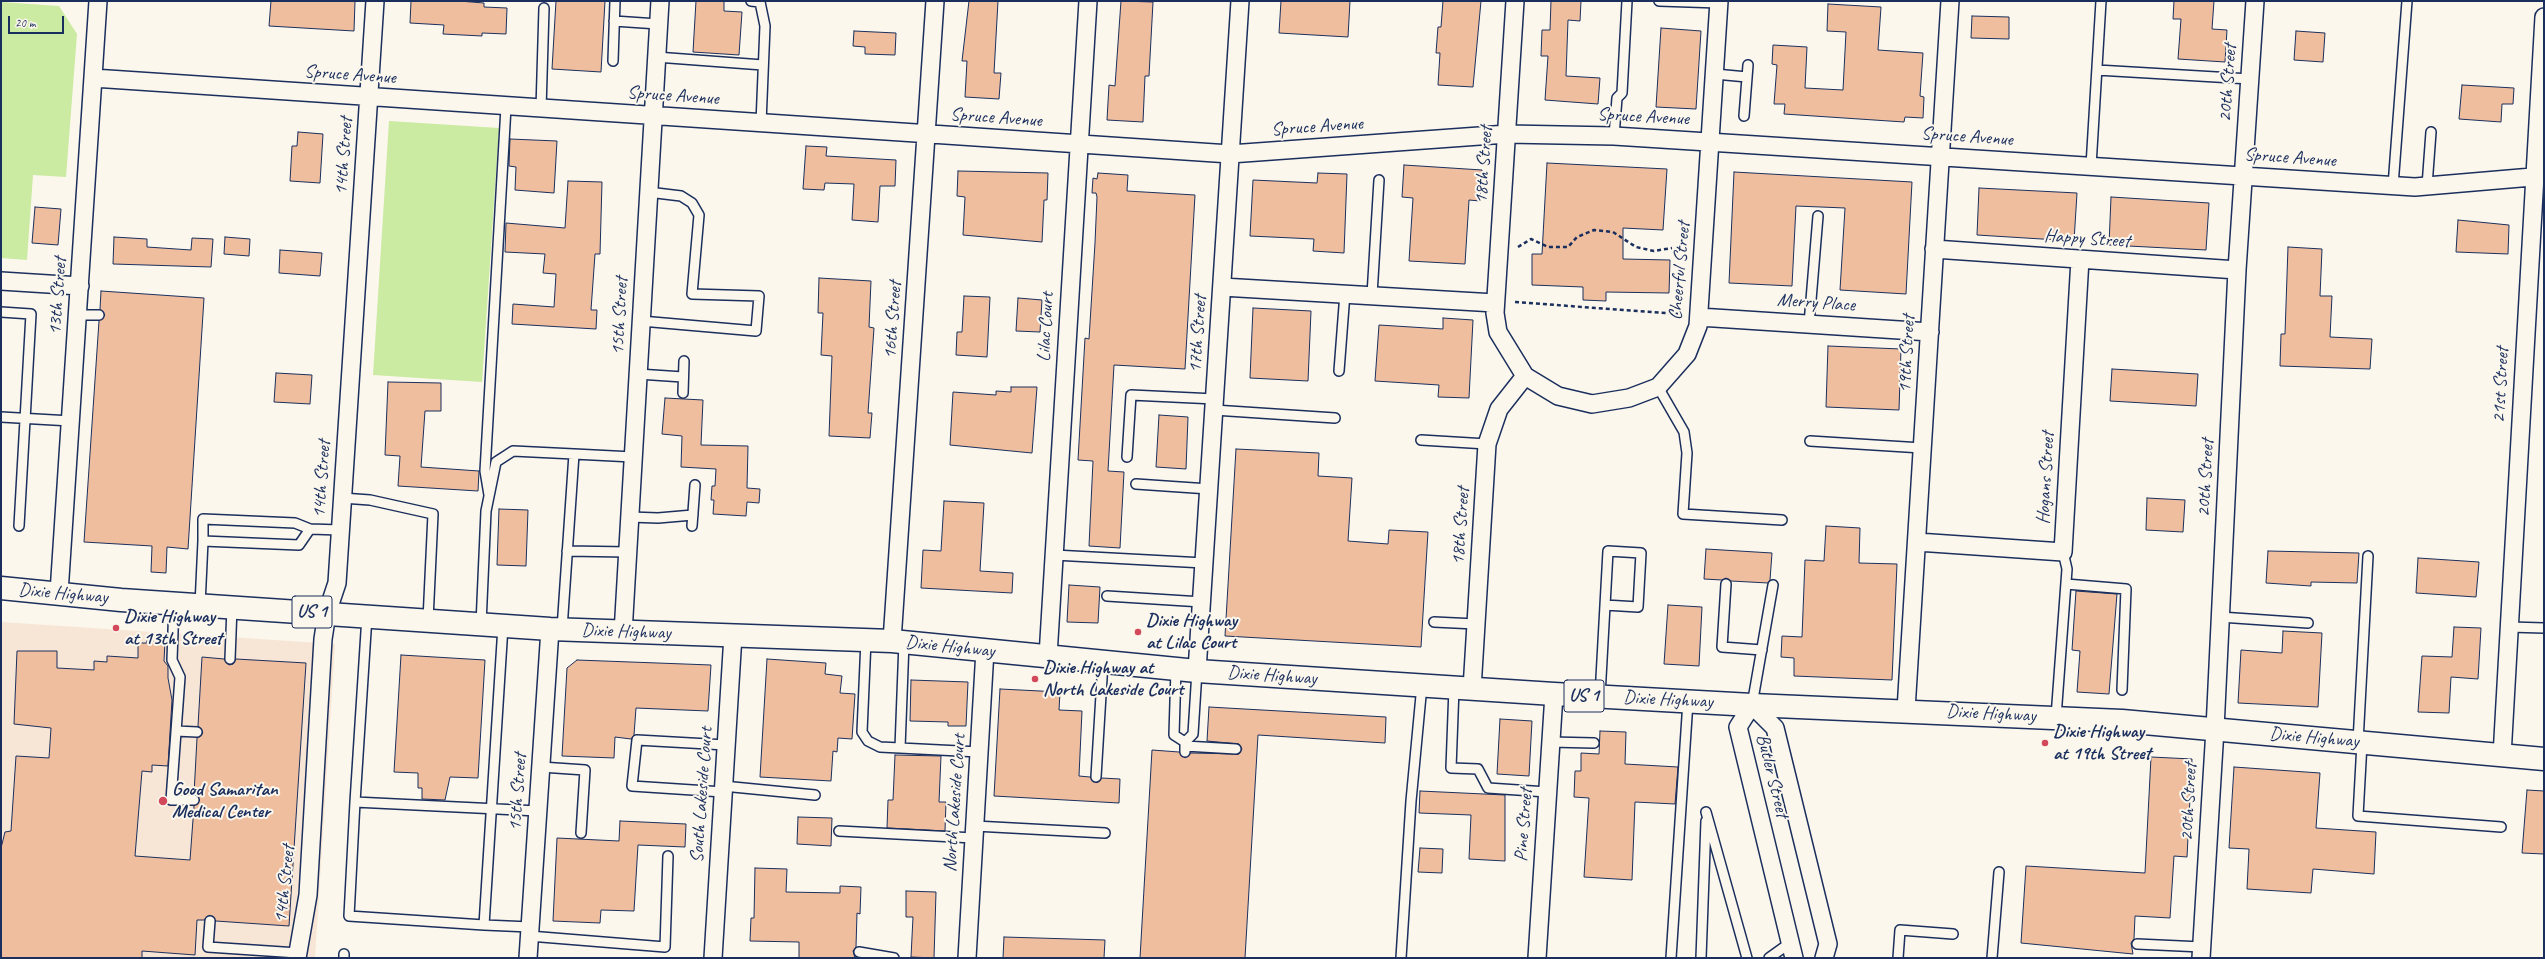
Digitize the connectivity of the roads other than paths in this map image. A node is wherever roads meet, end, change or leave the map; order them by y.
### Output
1 (98, 1) edge
2 (375, 1) edge
3 (615, 1) edge
4 (660, 1) edge
5 (751, 1) edge
6 (935, 1) edge
7 (1088, 1) edge
8 (1240, 1) edge
9 (1515, 1) edge
10 (1627, 1) edge
11 (1659, 1) edge
12 (1950, 1) edge
13 (2101, 1) edge
14 (2255, 1) edge
15 (2407, 1) edge
16 (1719, 2) edge
17 (544, 8) dead end
18 (2544, 17) edge
19 (614, 22) junction
20 (658, 24) junction
21 (656, 57) junction
22 (613, 61) dead end
23 (764, 65) junction
24 (1748, 65) dead end
25 (2097, 70) junction
26 (1714, 74) junction
27 (1747, 77) junction
28 (93, 78) junction
29 (2250, 79) junction
30 (368, 98) junction
31 (506, 107) junction
32 (541, 109) junction
33 (652, 116) junction
34 (1744, 116) dead end
35 (761, 123) junction
36 (2431, 132) dead end
37 (926, 134) junction
38 (1508, 134) junction
39 (1614, 136) junction
40 (1711, 142) junction
41 (1078, 144) junction
42 (1230, 154) junction
43 (1940, 157) junction
44 (2091, 166) junction
45 (2243, 176) junction
46 (2539, 176) edge
47 (1379, 180) dead end
48 (2393, 186) junction
49 (2427, 186) junction
50 (648, 192) junction
51 (1818, 216) dead end
52 (1934, 248) junction
53 (2080, 259) junction
54 (2237, 270) junction
55 (1, 281) edge
56 (80, 286) junction
57 (1222, 286) junction
58 (1345, 293) junction
59 (1372, 295) junction
60 (1495, 303) junction
61 (1, 312) edge
62 (78, 315) junction
63 (99, 316) dead end
64 (1699, 317) junction
65 (641, 321) junction
66 (1809, 324) junction
67 (1498, 332) joint
68 (1930, 332) junction
69 (684, 361) dead end
70 (1339, 371) dead end
71 (638, 374) junction
72 (683, 376) junction
73 (1525, 376) junction
74 (1658, 387) junction
75 (683, 393) dead end
76 (1214, 405) junction
77 (1, 417) edge
78 (1335, 418) dead end
79 (24, 419) junction
80 (70, 421) junction
81 (1421, 440) dead end
82 (1810, 441) dead end
83 (1487, 444) junction
84 (1922, 448) junction
85 (574, 454) junction
86 (633, 457) junction
87 (1128, 457) dead end
88 (1136, 484) dead end
89 (695, 485) dead end
90 (1209, 489) junction
91 (489, 496) junction
92 (342, 498) junction
93 (693, 515) junction
94 (630, 517) junction
95 (1782, 520) dead end
96 (19, 526) dead end
97 (692, 526) dead end
98 (310, 529) junction
99 (340, 530) junction
100 (203, 541) junction
101 (1917, 542) junction
102 (567, 551) junction
103 (628, 552) junction
104 (2063, 552) junction
105 (1054, 555) junction
106 (2368, 556) dead end
107 (1204, 563) junction
108 (1726, 584) dead end
109 (2066, 584) junction
110 (1773, 585) dead end
111 (1, 588) edge
112 (59, 594) junction
113 (1107, 596) dead end
114 (1202, 602) junction
115 (174, 603) junction
116 (200, 605) junction
117 (1605, 605) junction
118 (232, 607) junction
119 (327, 613) junction
120 (367, 616) junction
121 (2220, 617) junction
122 (428, 620) junction
123 (1434, 622) dead end
124 (2308, 623) dead end
125 (481, 624) junction
126 (1476, 624) junction
127 (503, 626) junction
128 (2509, 627) junction
129 (2544, 628) edge
130 (556, 629) junction
131 (623, 633) junction
132 (733, 635) junction
133 (866, 640) junction
134 (898, 642) junction
135 (986, 650) junction
136 (1762, 650) junction
137 (1048, 656) junction
138 (230, 659) dead end
139 (1104, 662) junction
140 (1176, 669) junction
141 (1197, 671) junction
142 (1422, 685) junction
143 (1463, 688) junction
144 (2122, 690) dead end
145 (1554, 694) junction
146 (1600, 696) junction
147 (1688, 701) junction
148 (1752, 705) junction
149 (1906, 710) junction
150 (2056, 717) junction
151 (2215, 729) junction
152 (176, 731) junction
153 (197, 732) dead end
154 (1550, 742) junction
155 (2360, 742) junction
156 (1594, 743) dead end
157 (726, 745) junction
158 (1185, 747) junction
159 (900, 748) junction
160 (1236, 749) dead end
161 (979, 752) junction
162 (2502, 756) junction
163 (2544, 759) edge
164 (541, 767) junction
165 (1096, 777) dead end
166 (723, 789) junction
167 (1547, 792) junction
168 (815, 795) dead end
169 (194, 800) dead end
170 (355, 802) junction
171 (492, 809) junction
172 (538, 811) junction
173 (2501, 828) dead end
174 (839, 831) dead end
175 (974, 832) junction
176 (581, 833) dead end
177 (1105, 833) dead end
178 (668, 856) dead end
179 (1999, 872) dead end
180 (210, 921) dead end
181 (484, 924) junction
182 (530, 932) junction
183 (1953, 934) dead end
184 (2136, 944) dead end
185 (1792, 951) edge
186 (859, 952) dead end
187 (2201, 952) edge
188 (244, 954) edge
189 (297, 955) edge
190 (528, 958) edge
191 (713, 958) edge
192 (894, 958) edge
193 (967, 958) edge
194 (1401, 958) edge
195 (1537, 958) edge
196 (1671, 958) edge
197 (1701, 958) edge
198 (1747, 958) edge
199 (1769, 958) edge
200 (1824, 958) edge
201 (1898, 958) edge
202 (1992, 958) edge

1 - 28 street, 13th Street
2 - 30 street, 14th Street
3 - 19 lane
4 - 20 street, 15th Street
5 - 23 lane
6 - 37 street, 16th Street
7 - 41 street, Lilac Court
8 - 42 street, 17th Street
9 - 38 street, 18th Street
10 - 39 lane
11 - 16 lane
12 - 43 street, 19th Street
13 - 25 lane
14 - 29 street, 20th Street
15 - 48 lane
16 - 26 street, Cheerful Street
17 - 32 lane
18 - 46 street, 21st Street
19 - 20 lane
19 - 22 lane
20 - 21 street, 15th Street
21 - 23 lane
21 - 33 street, 15th Street
23 - 35 lane
24 - 27 lane
25 - 29 lane
25 - 44 lane
26 - 27 lane
26 - 40 street, Cheerful Street
27 - 34 lane
28 - 30 street, Spruce Avenue
28 - 56 street, 13th Street
29 - 45 street, 20th Street
30 - 31 street, Spruce Avenue
30 - 92 street, 14th Street
31 - 32 street, Spruce Avenue
31 - 91 lane
32 - 33 street, Spruce Avenue
33 - 35 street, Spruce Avenue
33 - 50 street, 15th Street
35 - 37 street, Spruce Avenue
36 - 49 lane
37 - 41 street, Spruce Avenue
37 - 134 street, 16th Street
38 - 39 street, Spruce Avenue
38 - 42 street, Spruce Avenue
38 - 60 street, 18th Street
39 - 40 street, Spruce Avenue
40 - 43 street, Spruce Avenue
40 - 64 street, Cheerful Street
41 - 42 street, Spruce Avenue
41 - 105 street, Lilac Court
42 - 57 street, 17th Street
43 - 44 street, Spruce Avenue
43 - 52 street, 19th Street
44 - 45 street, Spruce Avenue
45 - 48 street, Spruce Avenue
45 - 54 street, 20th Street
46 - 49 street, Spruce Avenue
46 - 128 street, 21st Street
47 - 59 lane
48 - 49 street, Spruce Avenue
50 - 65 street, 15th Street
50 - 65 lane
51 - 66 lane
52 - 53 street, Happy Street
52 - 68 street, 19th Street
53 - 54 street, Happy Street
53 - 104 street, Hogans Street
54 - 121 street, 20th Street
55 - 56 street
56 - 62 street, 13th Street
57 - 58 street
57 - 76 street, 17th Street
58 - 59 street
58 - 70 lane
59 - 60 street
60 - 67 street, 18th Street
61 - 79 lane
62 - 63 lane
62 - 80 street, 13th Street
64 - 66 street, Merry Place
64 - 74 street, Cheerful Street
65 - 71 street, 15th Street
66 - 68 street, Merry Place
67 - 73 street, Cheerful Street
68 - 84 street, 19th Street
69 - 72 lane
71 - 72 lane
71 - 86 street, 15th Street
72 - 75 lane
73 - 74 street, Cheerful Street
73 - 83 street, 18th Street
74 - 95 lane
76 - 78 lane
76 - 87 lane
76 - 90 street, 17th Street
77 - 79 lane
79 - 80 lane
79 - 96 lane
80 - 112 street, 13th Street
81 - 83 lane
82 - 84 lane
83 - 126 street, 18th Street
84 - 101 street, 19th Street
85 - 86 lane
85 - 91 lane
85 - 102 lane
86 - 94 street, 15th Street
88 - 90 lane
89 - 93 lane
90 - 107 street, 17th Street
91 - 125 lane
92 - 99 street, 14th Street
92 - 122 lane
93 - 94 lane
93 - 97 lane
94 - 103 street, 15th Street
98 - 99 lane
98 - 100 lane
98 - 100 lane
99 - 119 street, 14th Street
100 - 116 lane
101 - 104 street, Hogans Street
101 - 149 street, 19th Street
102 - 103 lane
102 - 130 lane
103 - 131 street, 15th Street
104 - 109 lane
105 - 107 lane
105 - 137 street, Lilac Court
106 - 155 lane
107 - 114 street, 17th Street
108 - 136 lane
109 - 144 lane
109 - 150 lane
110 - 136 lane
111 - 112 main road, Dixie Highway / US 1
112 - 115 main road, Dixie Highway / US 1
113 - 114 lane
114 - 141 street, 17th Street
115 - 116 main road, Dixie Highway / US 1
115 - 152 lane
116 - 118 main road, Dixie Highway / US 1
117 - 117 lane
117 - 146 lane
118 - 119 main road, Dixie Highway / US 1
118 - 138 lane
119 - 120 main road, Dixie Highway / US 1
119 - 189 street, 14th Street
120 - 122 main road, Dixie Highway / US 1
120 - 170 lane
121 - 124 lane
121 - 151 street, 20th Street
122 - 125 main road, Dixie Highway / US 1
123 - 126 lane
125 - 127 main road, Dixie Highway / US 1
126 - 143 street, 18th Street
127 - 130 main road, Dixie Highway / US 1
127 - 171 lane
128 - 129 lane
128 - 162 street, 21st Street
130 - 131 main road, Dixie Highway / US 1
130 - 164 street, 15th Street
131 - 132 main road, Dixie Highway / US 1
132 - 133 main road, Dixie Highway / US 1
132 - 157 street, South Lakeside Court
133 - 134 main road, Dixie Highway / US 1
133 - 159 lane
134 - 135 main road, Dixie Highway / US 1
134 - 159 lane
135 - 137 main road, Dixie Highway / US 1
135 - 161 street, North Lakeside Court
136 - 148 lane
137 - 139 main road, Dixie Highway / US 1
139 - 140 main road, Dixie Highway / US 1
139 - 165 lane
140 - 141 main road, Dixie Highway / US 1
140 - 158 lane
141 - 142 main road, Dixie Highway / US 1
141 - 158 lane
142 - 143 main road, Dixie Highway / US 1
142 - 194 lane
143 - 145 main road, Dixie Highway / US 1
143 - 167 lane
145 - 146 main road, Dixie Highway / US 1
145 - 154 street, Pine Street
146 - 147 main road, Dixie Highway / US 1
147 - 148 main road, Dixie Highway / US 1
147 - 196 lane
148 - 149 main road, Dixie Highway / US 1
148 - 185 street, Butler Street
148 - 200 street, Butler Street
149 - 150 main road, Dixie Highway / US 1
150 - 151 main road, Dixie Highway / US 1
151 - 155 main road, Dixie Highway / US 1
151 - 187 street, 20th Street
152 - 153 lane
152 - 169 lane
154 - 156 lane
154 - 167 street, Pine Street
155 - 162 main road, Dixie Highway / US 1
155 - 173 lane
157 - 166 street, South Lakeside Court
157 - 166 lane
158 - 160 lane
159 - 161 lane
161 - 175 street, North Lakeside Court
162 - 163 main road, Dixie Highway / US 1
164 - 172 street, 15th Street
164 - 176 lane
166 - 168 lane
166 - 191 street, South Lakeside Court
167 - 195 street, Pine Street
170 - 171 lane
170 - 181 lane
171 - 172 lane
171 - 181 lane
172 - 182 street, 15th Street
174 - 175 lane
175 - 177 lane
175 - 193 street, North Lakeside Court
178 - 182 lane
179 - 202 lane
180 - 188 lane
181 - 182 lane
182 - 190 street, 15th Street
183 - 201 lane
184 - 187 lane
185 - 199 lane
186 - 192 lane
188 - 189 lane
197 - 198 lane

